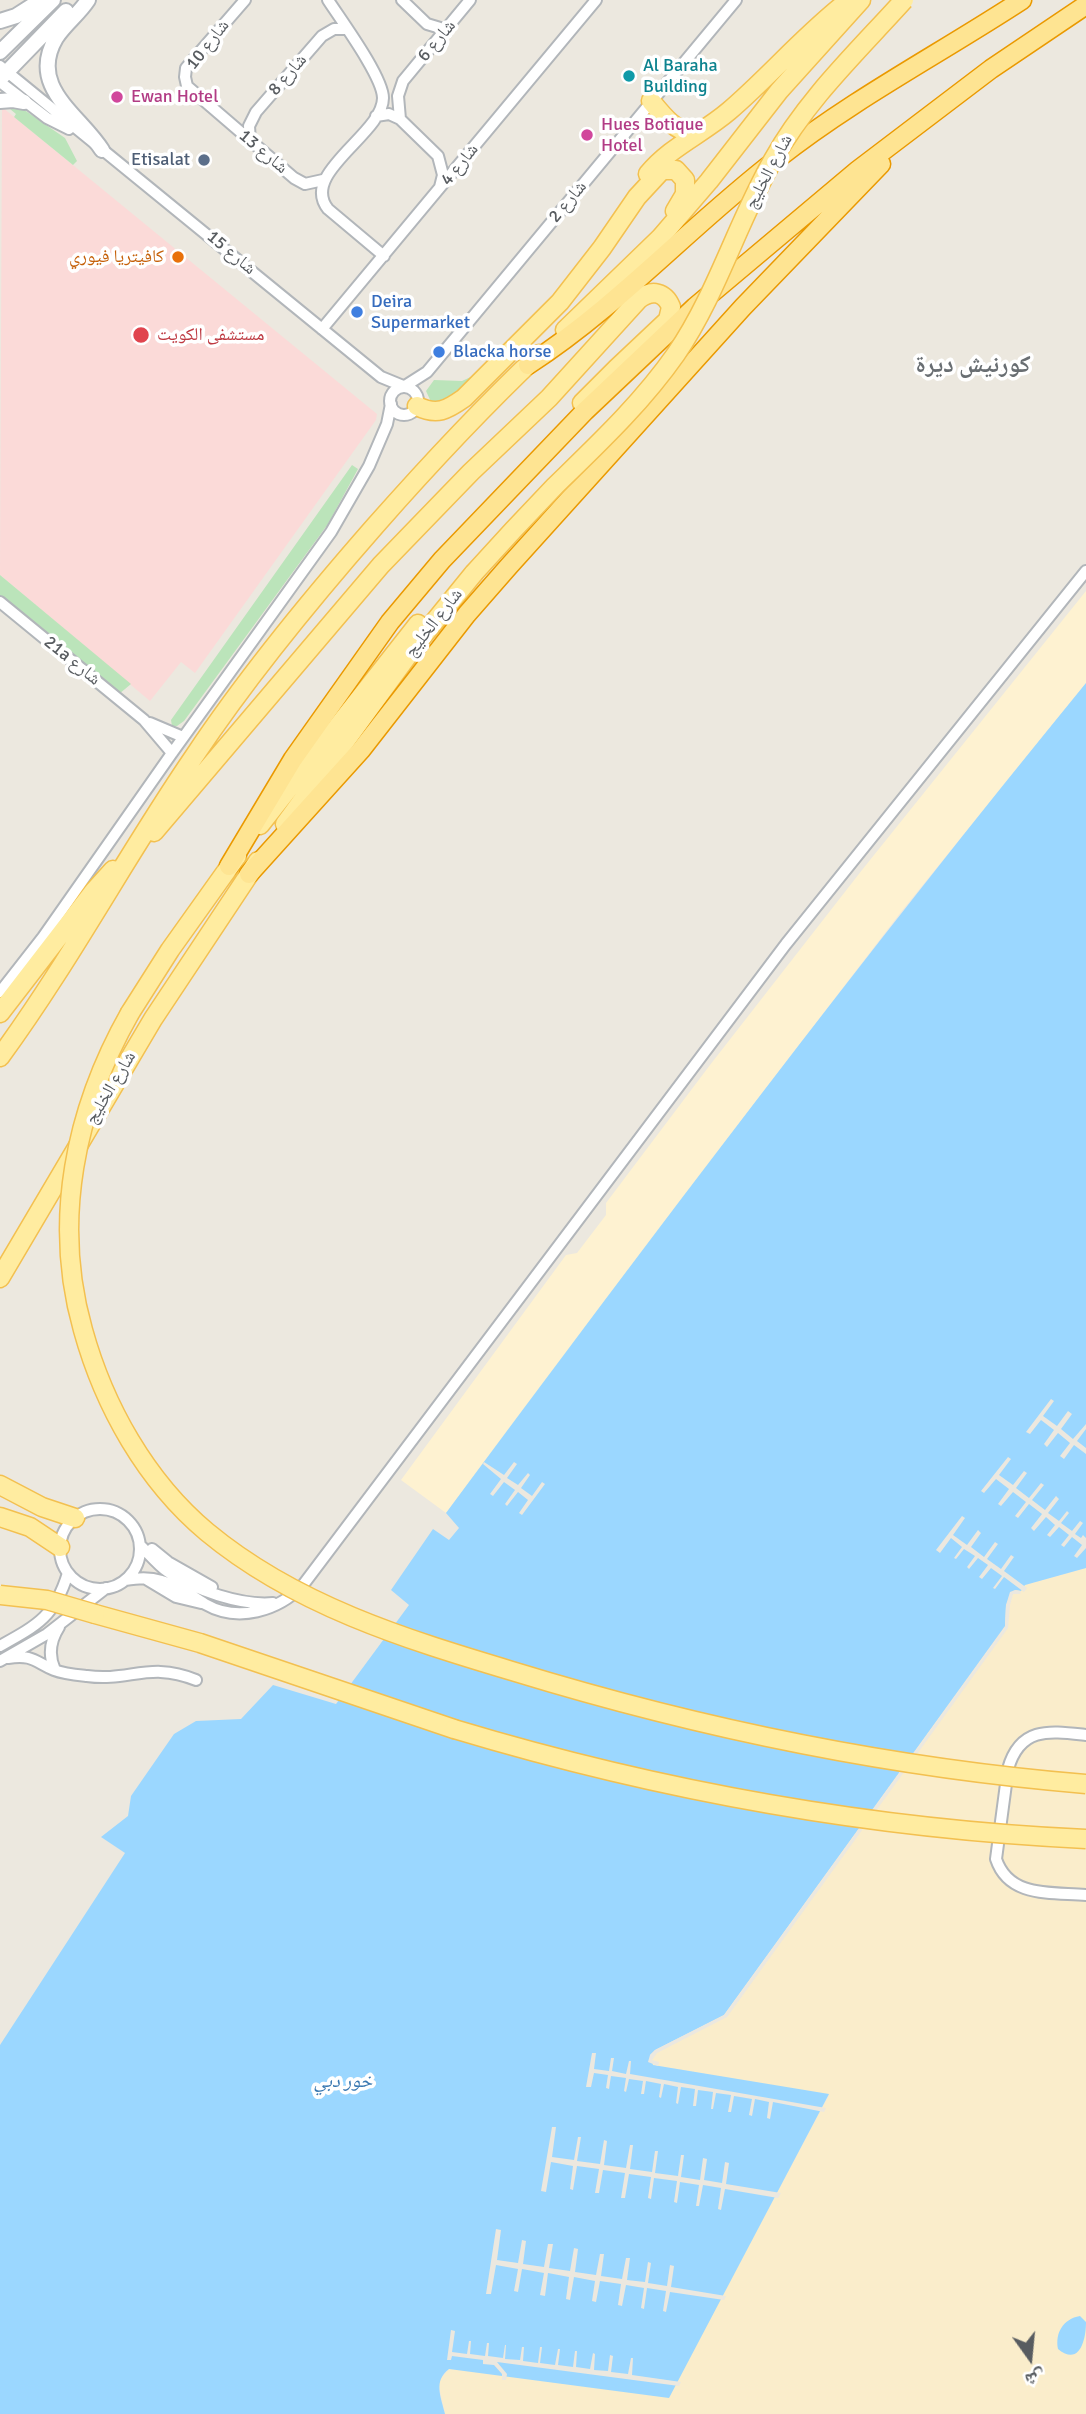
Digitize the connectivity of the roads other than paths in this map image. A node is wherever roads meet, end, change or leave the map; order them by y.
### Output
1 (41, 0) edge
2 (53, 0) edge
3 (77, 0) edge
4 (88, 0) edge
5 (245, 0) edge
6 (328, 0) edge
7 (402, 0) edge
8 (470, 0) edge
9 (596, 0) edge
10 (736, 0) edge
11 (849, 0) edge
12 (861, 0) edge
13 (904, 0) edge
14 (1022, 0) edge
15 (1086, 5) edge
16 (0, 21) edge
17 (346, 29) junction
18 (447, 30) junction
19 (0, 52) edge
20 (2, 74) edge
21 (377, 78) junction
22 (403, 81) junction
23 (961, 91) junction
24 (193, 92) joint
25 (0, 101) edge
26 (652, 101) junction
27 (24, 102) junction
28 (376, 116) junction
29 (400, 119) junction
30 (79, 132) junction
31 (695, 135) junction
32 (250, 141) junction
33 (102, 150) junction
34 (438, 156) junction
35 (466, 158) junction
36 (323, 180) junction
37 (437, 193) junction
38 (629, 208) junction
39 (660, 238) junction
40 (384, 256) junction
41 (323, 329) junction
42 (528, 365) junction
43 (427, 372) junction
44 (381, 377) junction
45 (404, 386) junction
46 (391, 400) junction
47 (413, 407) junction
48 (384, 431) junction
49 (528, 471) junction
50 (1086, 571) edge
51 (470, 578) junction
52 (0, 602) edge
53 (144, 720) junction
54 (183, 737) junction
55 (172, 753) junction
56 (131, 854) junction
57 (229, 866) junction
58 (249, 874) junction
59 (0, 992) edge
60 (0, 1013) edge
61 (0, 1057) edge
62 (0, 1278) edge
63 (0, 1485) edge
64 (0, 1517) edge
65 (75, 1518) junction
66 (139, 1542) junction
67 (60, 1547) junction
68 (68, 1573) junction
69 (125, 1580) junction
70 (106, 1588) junction
71 (0, 1595) edge
72 (286, 1601) junction
73 (0, 1606) edge
74 (95, 1614) junction
75 (65, 1619) junction
76 (0, 1646) edge
77 (4, 1660) edge
78 (55, 1670) junction
79 (196, 1680) dead end
80 (1086, 1735) edge
81 (1086, 1784) edge
82 (1086, 1839) edge
83 (1086, 1895) edge

1 - 16 street
2 - 19 street
3 - 20 street
4 - 33 street
5 - 24 street, شارع 10
6 - 17 street
7 - 18 street
8 - 18 street, شارع 6
9 - 35 street, شارع 4
10 - 26 street, شارع 2
11 - 31 main road
12 - 39 main road, شارع الخليج
13 - 51 main road, شارع الخليج, bridge
14 - 42 highway
15 - 23 highway
17 - 21 street
17 - 32 street, شارع 8
18 - 22 street, شارع 6
20 - 27 street, شارع 15
20 - 30 street, شارع 15
21 - 22 street
21 - 28 street
22 - 29 street
23 - 49 highway
23 - 58 highway
24 - 32 street, شارع 13
25 - 27 street
26 - 31 main road
26 - 43 street, شارع 2
27 - 30 street, شارع 15
28 - 29 street
28 - 36 street
29 - 34 street
30 - 33 street, شارع 15
31 - 38 main road
32 - 36 street, شارع 13
33 - 41 street, شارع 15
34 - 35 street
34 - 37 street
35 - 37 street, شارع 4
36 - 40 street
37 - 40 street, شارع 4
38 - 39 main road
38 - 47 main road
39 - 42 main road, شارع الخليج
40 - 41 street, شارع 4
41 - 44 street, شارع 15
42 - 56 main road, شارع الخليج
43 - 45 street, شارع 2
43 - 47 street, شارع 2
44 - 45 street, شارع 15
44 - 46 street, شارع 15
45 - 46 street
45 - 47 street
46 - 47 street
46 - 48 street
47 - 48 street
48 - 54 street
49 - 56 main road
49 - 57 highway
50 - 72 street
51 - 57 main road
51 - 58 main road, شارع الخليج
52 - 53 street, 21a شارع
53 - 54 street, 21a شارع
53 - 55 street, 21a شارع
54 - 55 street
55 - 59 street
56 - 60 main road
56 - 61 main road, شارع الخليج
57 - 81 main road, bridge
58 - 62 main road, شارع الخليج
63 - 65 main road
64 - 67 main road
65 - 66 street
65 - 67 street
66 - 69 street
66 - 72 street
67 - 68 street
68 - 70 street
68 - 76 street
69 - 70 street
69 - 72 street
70 - 75 street
71 - 74 main road, bridge
73 - 74 main road, bridge
74 - 82 main road, bridge
75 - 77 street
75 - 78 street
77 - 78 street
78 - 79 street
80 - 83 street

